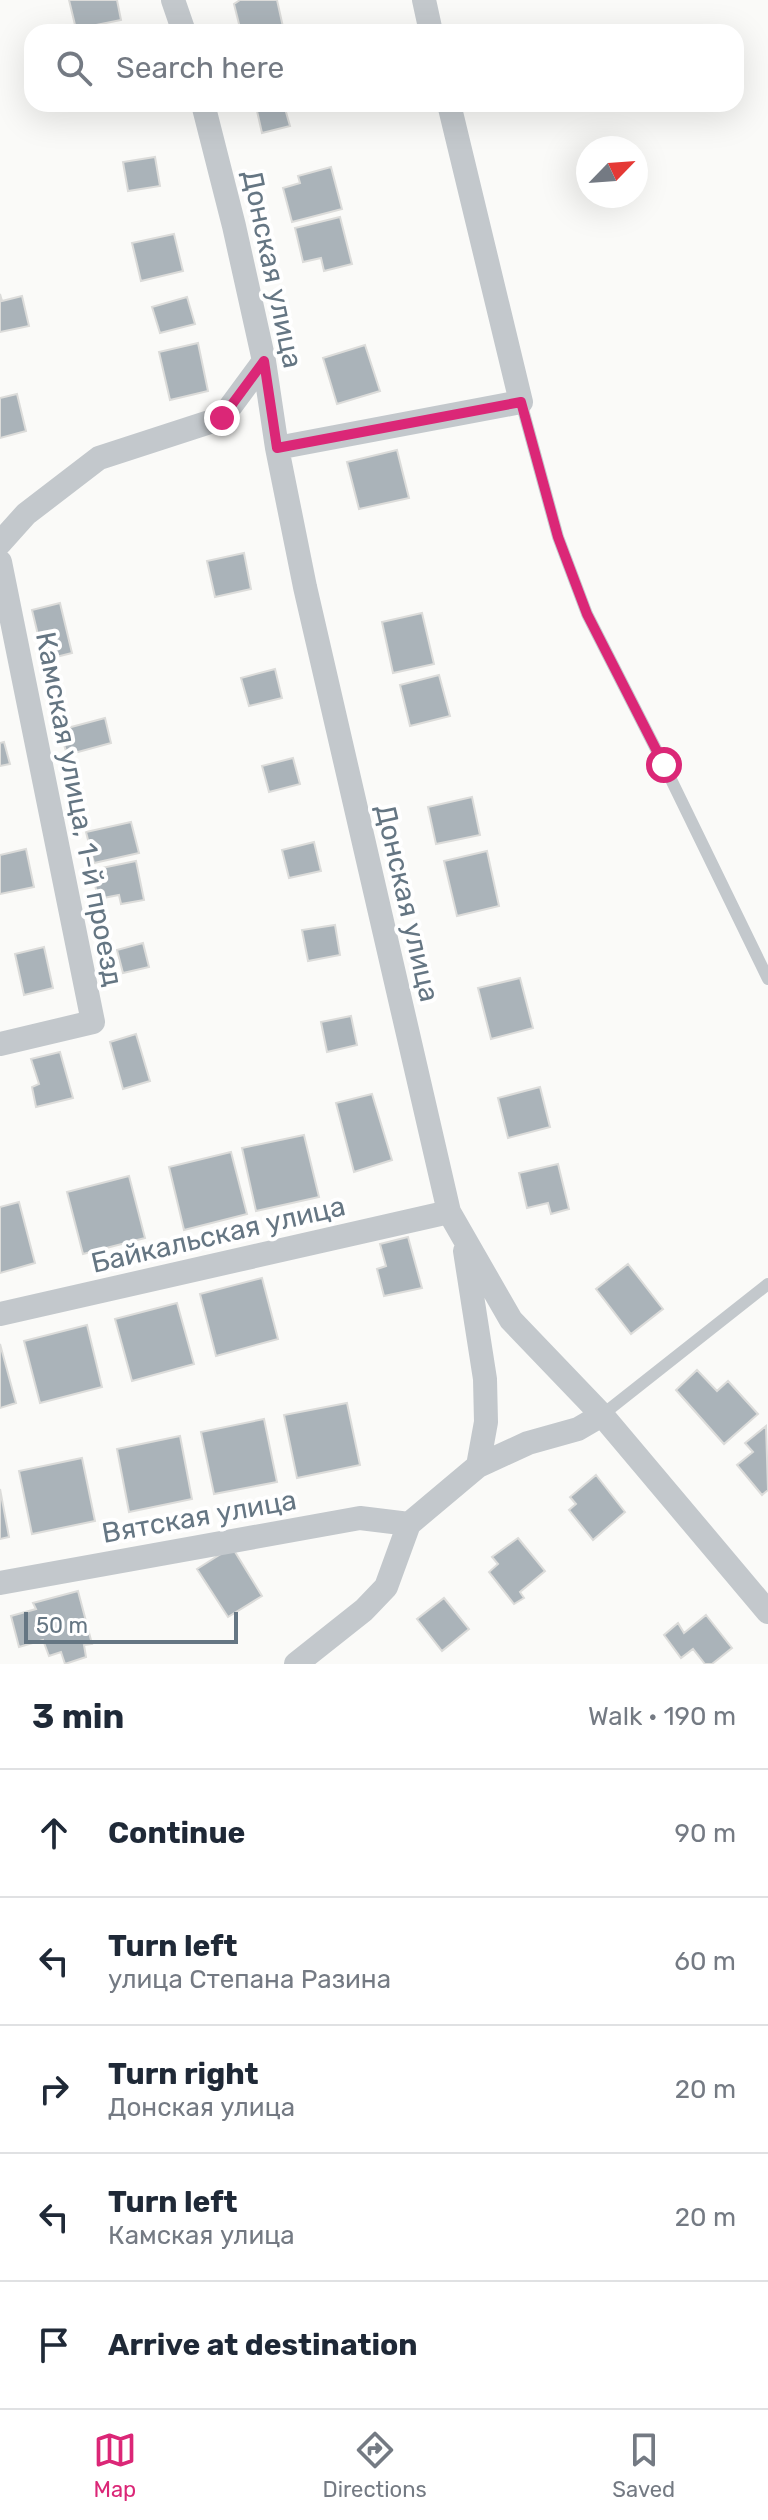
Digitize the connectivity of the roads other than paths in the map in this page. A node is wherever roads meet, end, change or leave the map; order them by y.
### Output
1 (173, 0) edge
2 (424, 0) edge
3 (181, 24) edge
4 (429, 24) edge
5 (205, 112) edge
6 (451, 112) edge
7 (264, 361) junction
8 (521, 402) junction
9 (277, 448) junction
10 (0, 543) edge
11 (0, 562) edge
12 (768, 979) edge
13 (0, 1044) edge
14 (449, 1212) junction
15 (464, 1239) junction
16 (768, 1284) edge
17 (0, 1314) edge
18 (602, 1415) junction
19 (478, 1466) junction
20 (409, 1524) junction
21 (0, 1583) edge
22 (768, 1612) edge
23 (296, 1664) edge

1 - 3 street
2 - 4 street
5 - 7 street, Донская улица
6 - 8 street
7 - 9 street, Донская улица
7 - 10 street
8 - 9 street
8 - 12 lane
9 - 14 street, Донская улица
11 - 13 street, Камская улица, 1-й проезд
14 - 15 street, Донская улица
14 - 17 street, Байкальская улица
15 - 18 street, Донская улица
15 - 19 street
16 - 18 lane
18 - 19 street
18 - 22 street, Донская улица
19 - 20 street
20 - 21 street, Вятская улица
20 - 23 street

